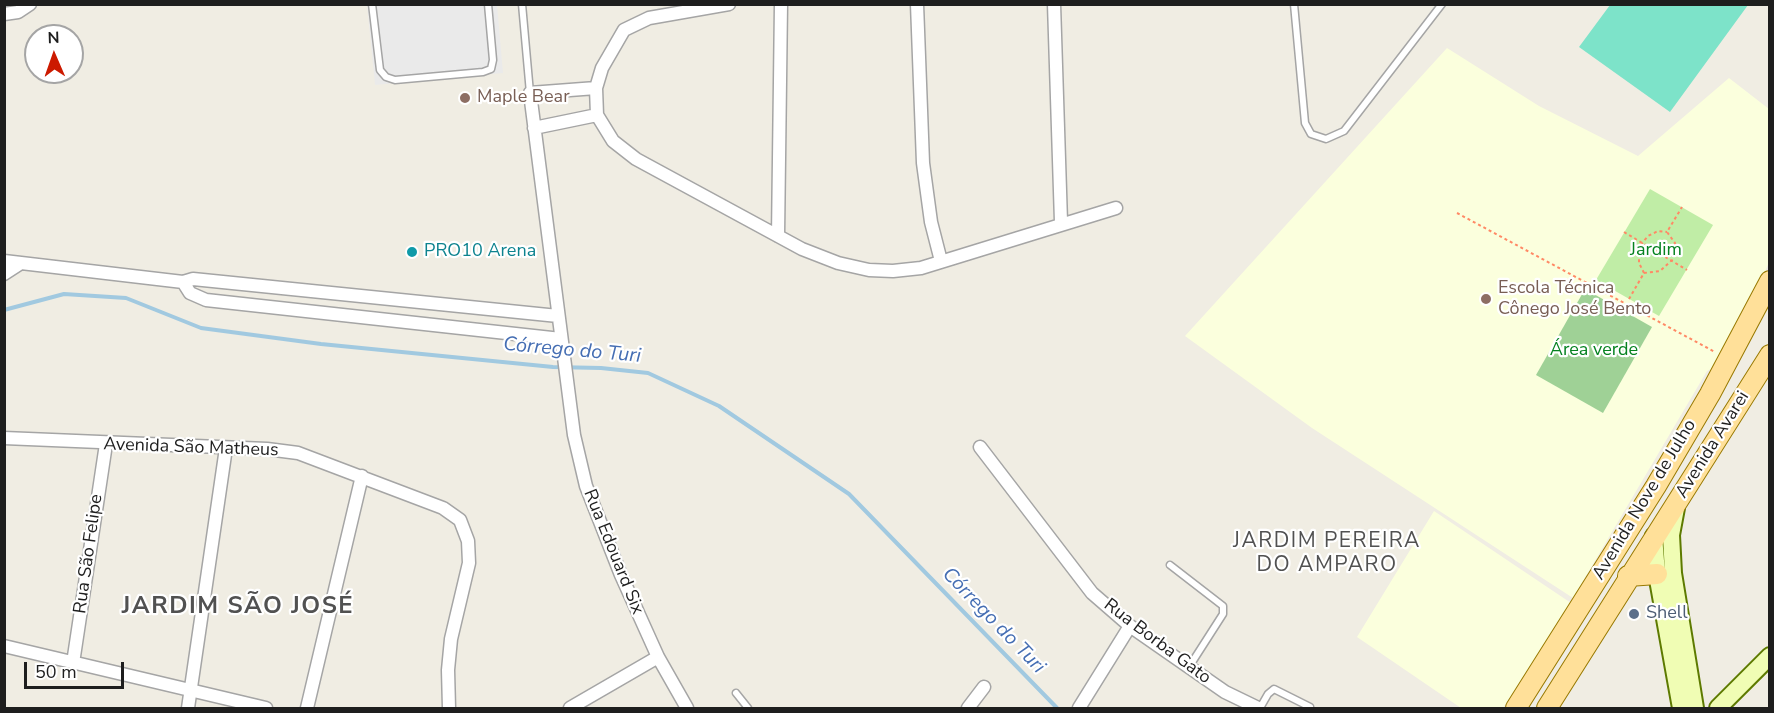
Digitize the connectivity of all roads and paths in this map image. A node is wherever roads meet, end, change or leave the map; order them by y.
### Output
1 (30, 4) edge
2 (372, 4) edge
3 (488, 4) edge
4 (522, 4) edge
5 (729, 4) edge
6 (782, 4) edge
7 (917, 4) edge
8 (1054, 4) edge
9 (1294, 4) edge
10 (1442, 4) edge
11 (4, 14) edge
12 (596, 88) junction
13 (530, 93) junction
14 (597, 116) junction
15 (534, 128) junction
16 (1682, 207) dead end
17 (1116, 208) dead end
18 (1458, 213) dead end
19 (1061, 222) junction
20 (1624, 232) dead end
21 (1667, 232) junction
22 (778, 236) junction
23 (1642, 243) junction
24 (1672, 260) junction
25 (4, 261) edge
26 (941, 261) junction
27 (21, 262) junction
28 (1687, 270) dead end
29 (1644, 273) junction
30 (4, 274) edge
31 (183, 282) junction
32 (1769, 286) edge
33 (1629, 299) dead end
34 (558, 316) junction
35 (561, 339) junction
36 (1728, 360) junction
37 (1767, 366) edge
38 (4, 438) edge
39 (106, 444) junction
40 (980, 447) dead end
41 (226, 448) junction
42 (362, 476) junction
43 (1656, 486) junction
44 (1676, 506) junction
45 (1654, 536) junction
46 (1170, 565) dead end
47 (1657, 574) junction
48 (1628, 576) junction
49 (1130, 626) junction
50 (4, 646) edge
51 (1770, 656) edge
52 (658, 657) junction
53 (73, 663) junction
54 (1189, 667) junction
55 (984, 687) dead end
56 (191, 689) junction
57 (736, 693) dead end
58 (1310, 706) dead end
59 (188, 708) edge
60 (266, 708) edge
61 (307, 708) edge
62 (449, 708) edge
63 (570, 708) edge
64 (687, 708) edge
65 (748, 708) edge
66 (968, 708) edge
67 (1079, 708) edge
68 (1259, 708) edge
69 (1516, 708) edge
70 (1547, 708) edge
71 (1681, 708) edge
72 (1695, 708) edge
73 (1718, 708) edge

1 - 11 street
2 - 3 lane
4 - 13 lane
5 - 12 street
6 - 22 street
7 - 26 street
8 - 19 street
9 - 10 lane
12 - 13 street
12 - 14 street
13 - 15 street, Rua Edouard Six
14 - 15 street
14 - 22 street
15 - 34 street, Rua Edouard Six
16 - 21 path
17 - 19 street
18 - 36 path
19 - 26 street
20 - 23 path
21 - 23 path
21 - 24 path
22 - 26 street
23 - 24 path
23 - 29 path
24 - 28 path
24 - 29 path
25 - 27 street
27 - 30 street
27 - 31 street
29 - 33 path
31 - 34 street
31 - 35 street
32 - 36 main road, Avenida Nove de Julho
34 - 35 street, Rua Edouard Six
35 - 52 street, Rua Edouard Six
36 - 43 main road, Avenida Nove de Julho
37 - 44 main road, Avenida Avarei
38 - 39 street, Avenida São Matheus
39 - 41 street, Avenida São Matheus
39 - 53 street, Rua São Felipe
40 - 49 street, Rua Borba Gato
41 - 42 street, Avenida São Matheus
41 - 56 street
42 - 61 street
42 - 62 street, Avenida São Matheus
43 - 45 main road
43 - 69 main road, Avenida Nove de Julho
44 - 45 main road, Avenida Nove de Julho
44 - 72 main road
45 - 47 main road
45 - 48 main road, Avenida Nove de Julho
46 - 54 lane
47 - 48 main road
47 - 71 main road
48 - 70 main road, Avenida Nove de Julho
49 - 54 street, Rua Borba Gato
49 - 67 street
50 - 53 street
51 - 73 main road
52 - 63 street
52 - 64 street, Rua Edouard Six
53 - 56 street
54 - 68 street, Rua Borba Gato
55 - 66 street
56 - 59 street
56 - 60 street
57 - 65 lane
58 - 68 lane

